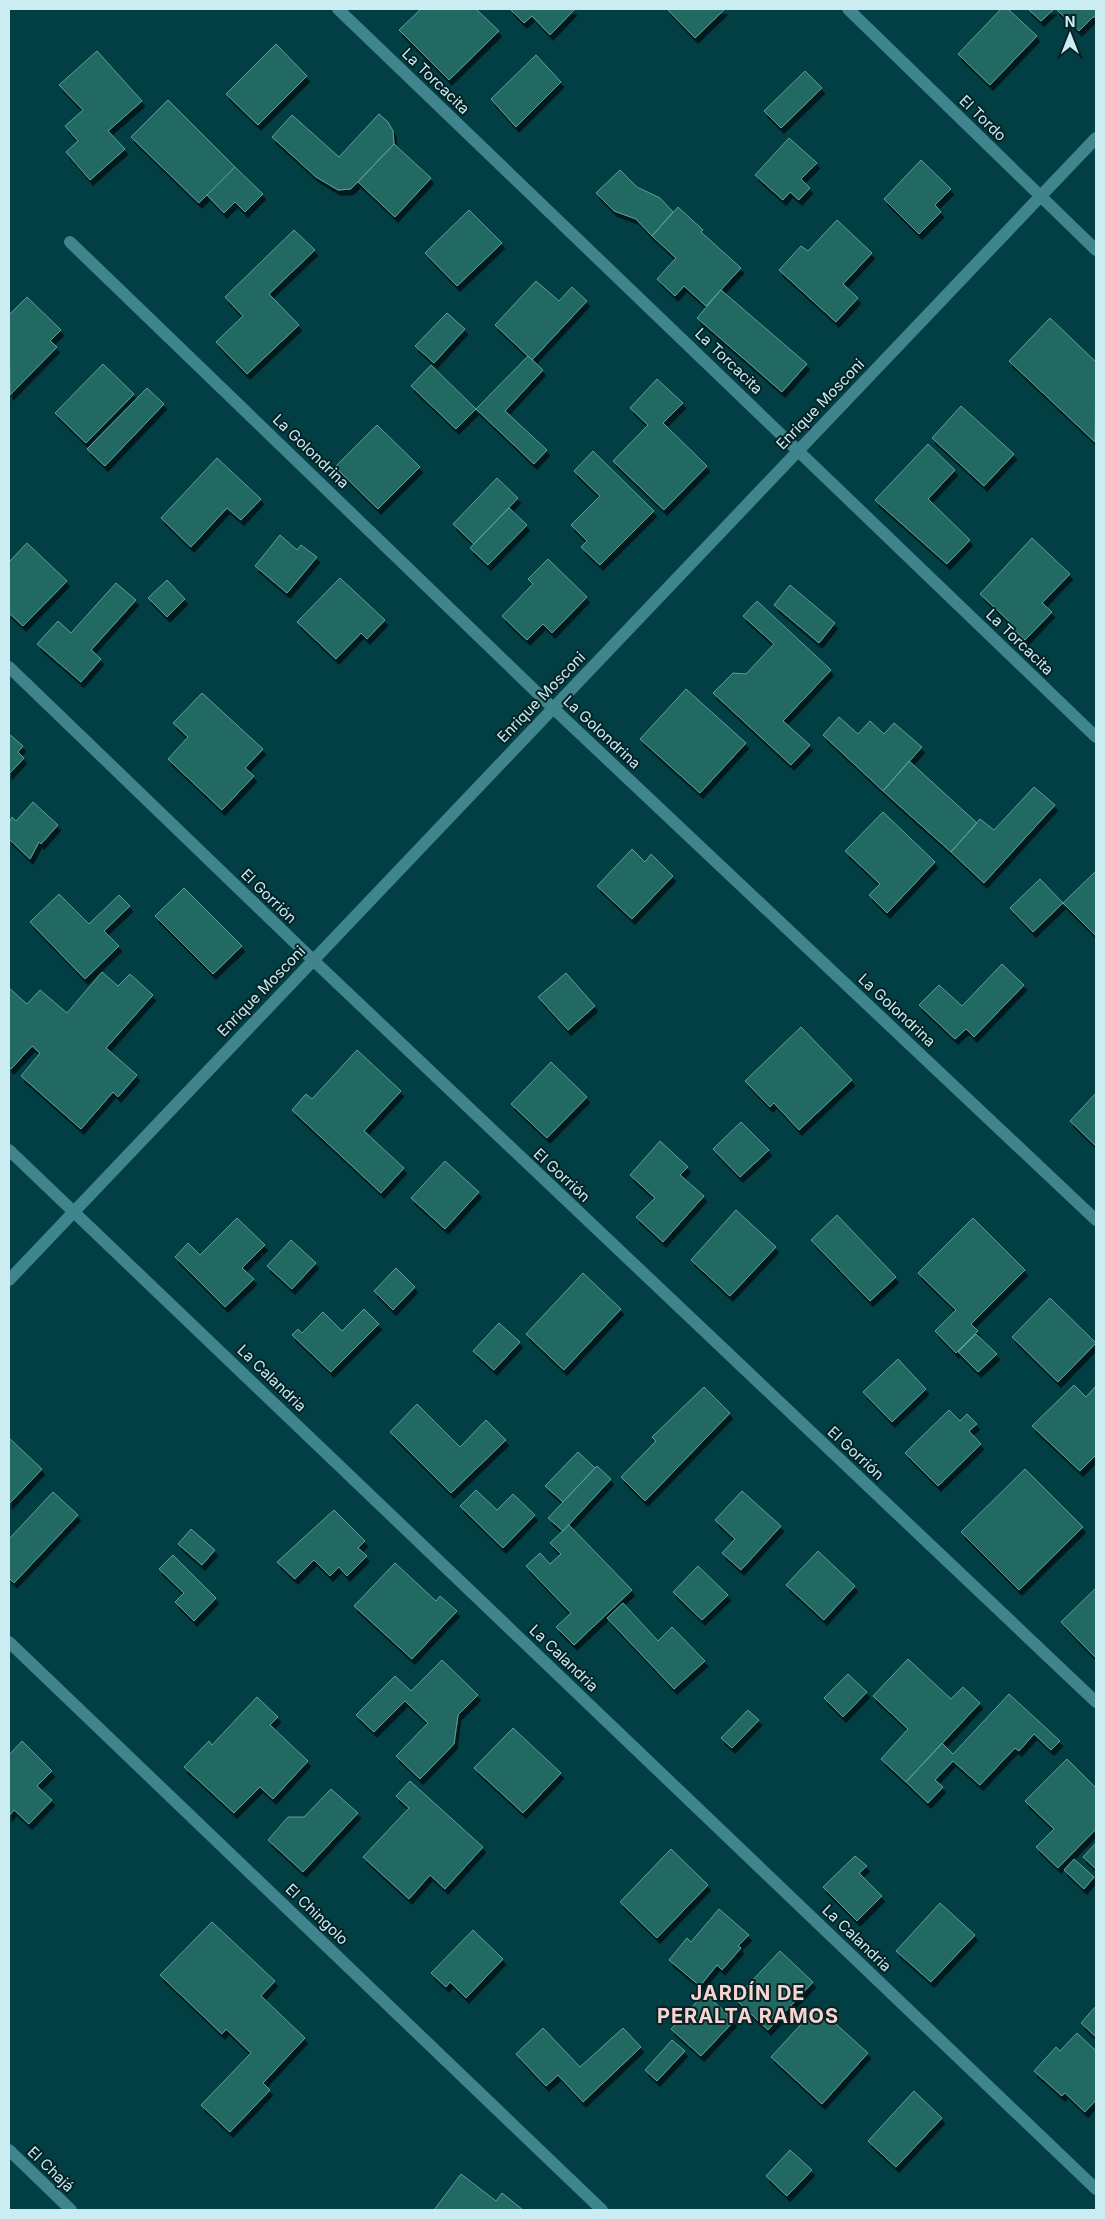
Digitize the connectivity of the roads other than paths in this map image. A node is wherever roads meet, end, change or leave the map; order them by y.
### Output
1 (338, 9) edge
2 (848, 9) edge
3 (1096, 138) edge
4 (1040, 196) junction
5 (70, 242) dead end
6 (1096, 250) edge
7 (798, 450) junction
8 (9, 667) edge
9 (553, 708) junction
10 (1096, 737) edge
11 (312, 960) junction
12 (9, 1150) edge
13 (74, 1211) junction
14 (1096, 1220) edge
15 (9, 1280) edge
16 (9, 1642) edge
17 (1096, 1702) edge
18 (9, 2150) edge
19 (1096, 2189) edge
20 (71, 2210) edge
21 (602, 2210) edge

1 - 7 street, La Torcacita
2 - 4 street, El Tordo
3 - 4 street, Enrique Mosconi
4 - 6 street, El Tordo
4 - 7 street, Enrique Mosconi
5 - 9 street, La Golondrina
7 - 9 street, Enrique Mosconi
7 - 10 street, La Torcacita
8 - 11 street, El Gorrión
9 - 11 street, Enrique Mosconi
9 - 14 street, La Golondrina
11 - 13 street, Enrique Mosconi
11 - 17 street, El Gorrión
12 - 13 street, La Calandria
13 - 15 street, Enrique Mosconi
13 - 19 street, La Calandria
16 - 21 street, El Chingolo
18 - 20 street, El Chajá

